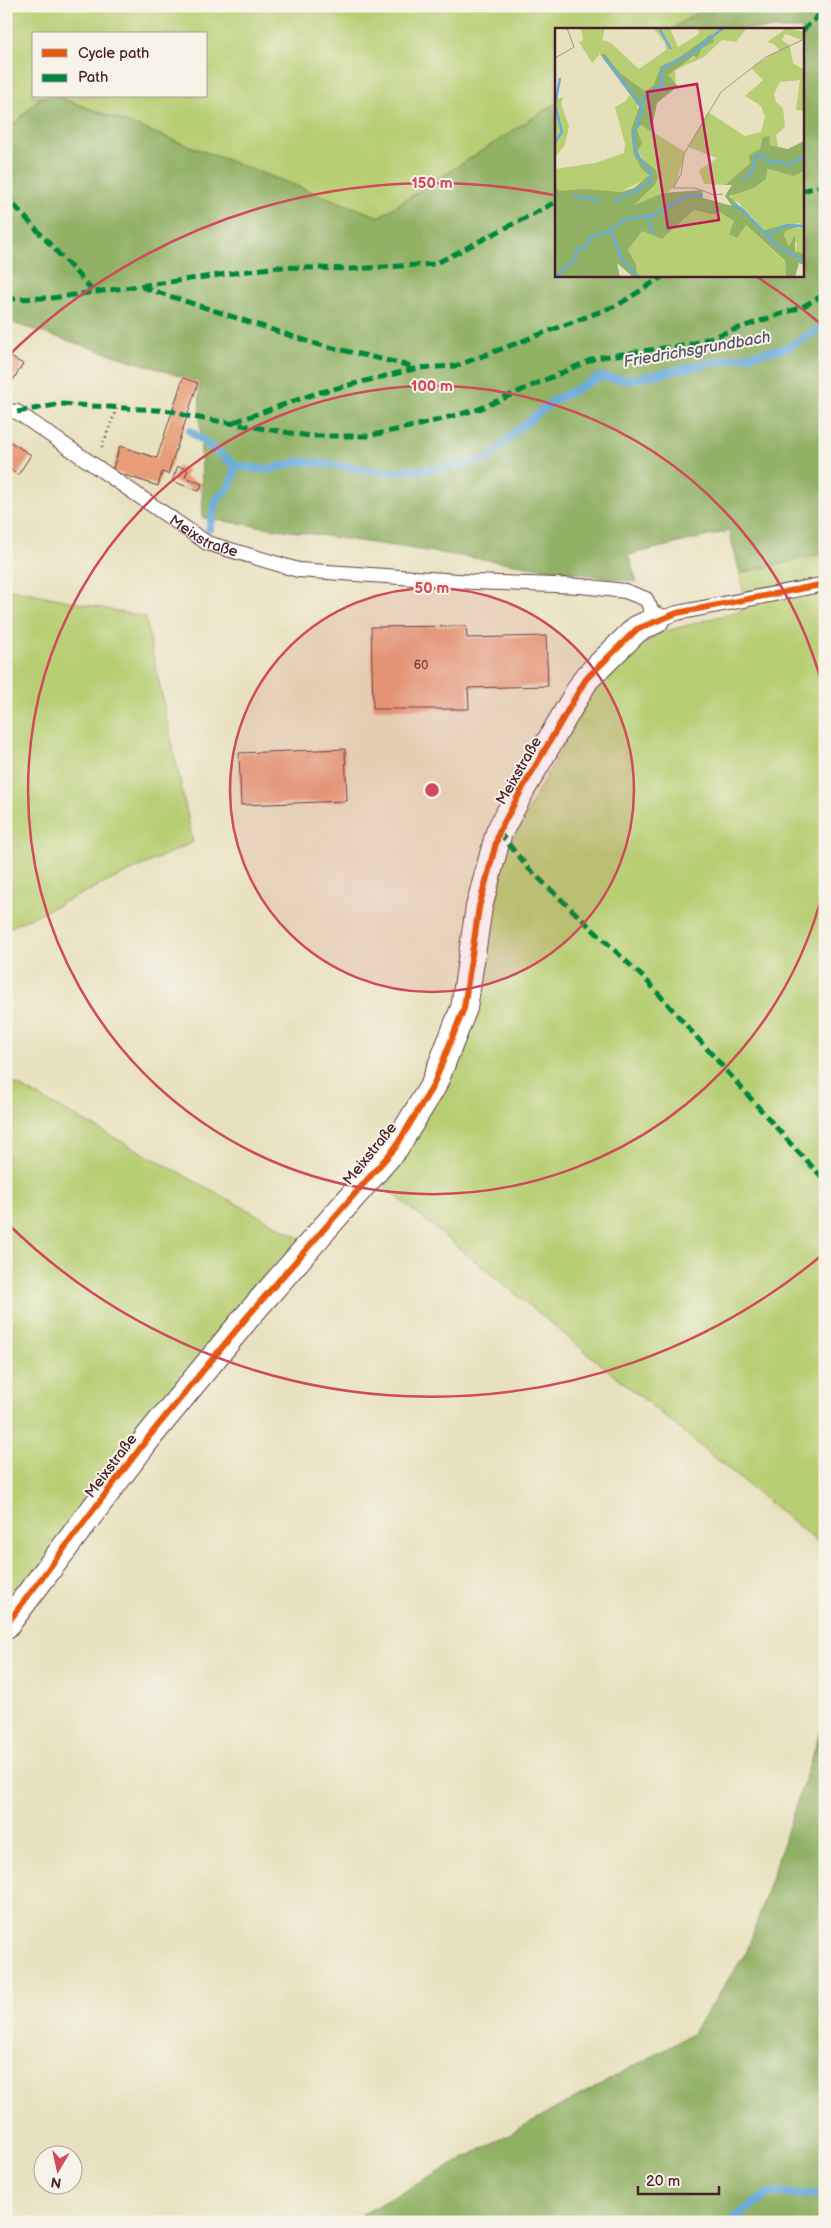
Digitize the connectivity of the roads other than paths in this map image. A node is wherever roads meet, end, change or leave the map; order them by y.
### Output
1 (11, 412) edge
2 (825, 584) edge
3 (656, 620) junction
4 (6, 1626) edge

1 - 3 lane, Meixstraße
2 - 3 lane
3 - 4 street, Meixstraße

